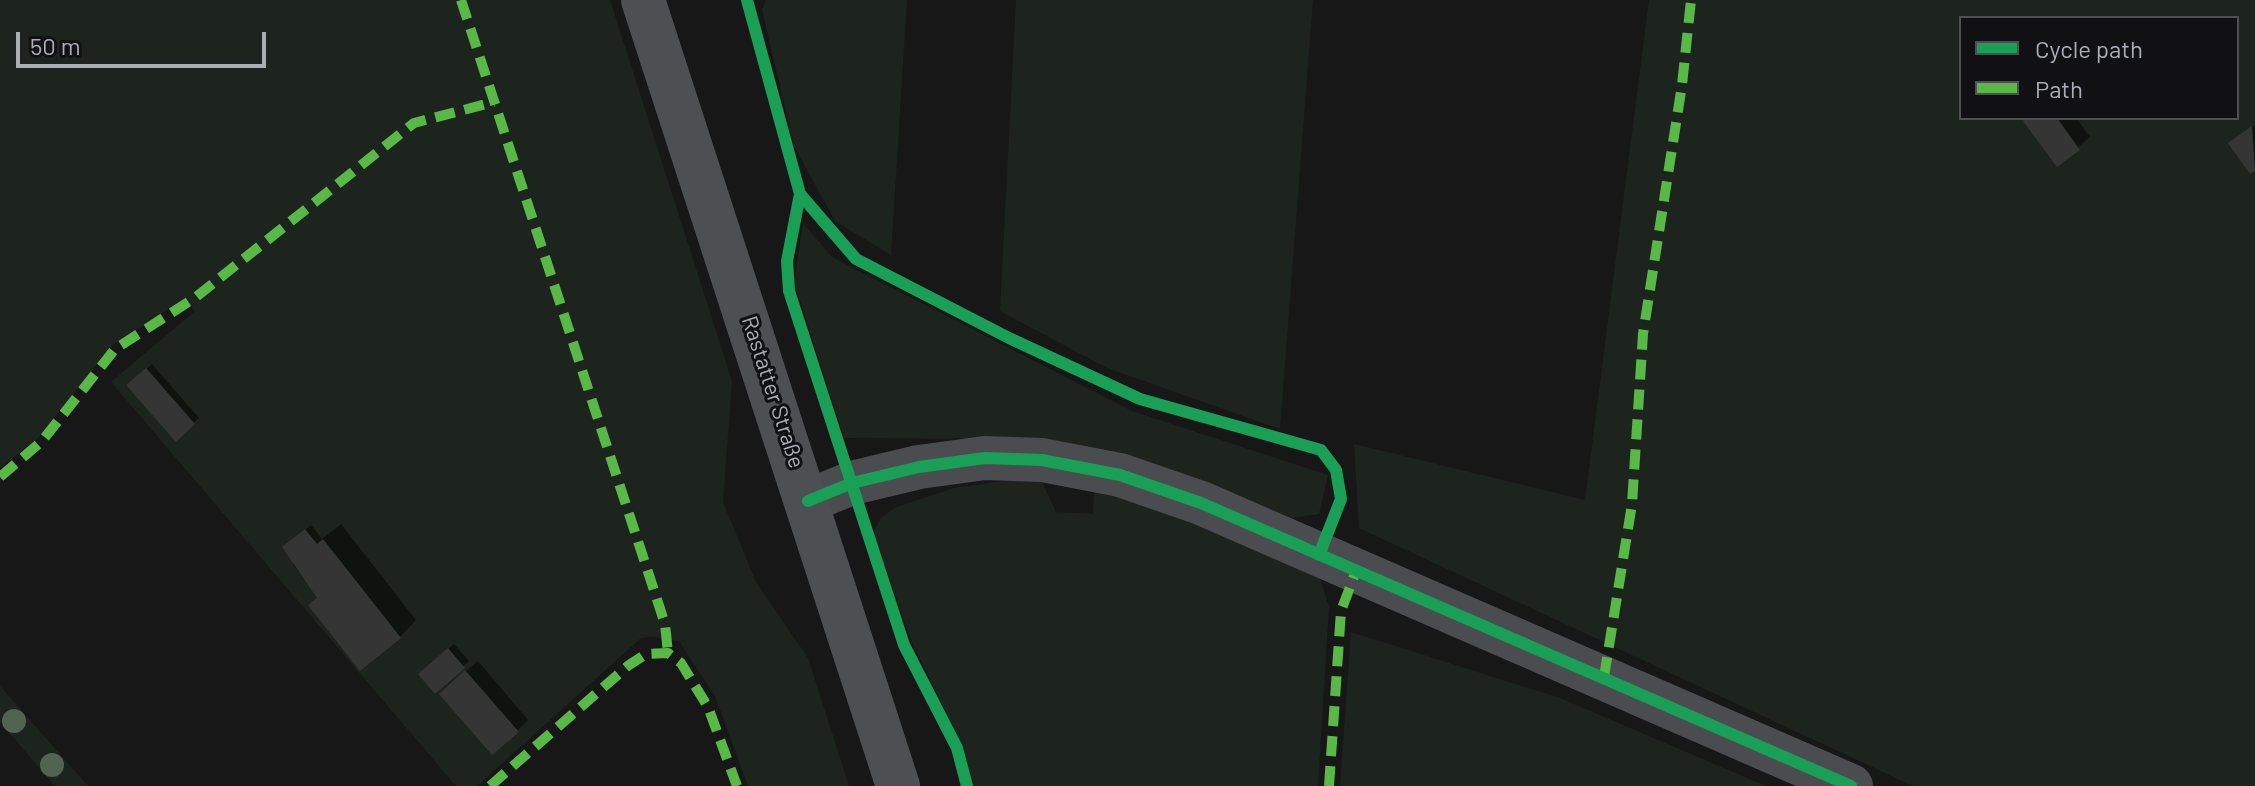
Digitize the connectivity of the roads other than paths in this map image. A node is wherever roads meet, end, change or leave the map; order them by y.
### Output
1 (643, 0) edge
2 (808, 501) junction
3 (898, 786) edge
4 (1851, 786) edge

1 - 2 main road, Rastatter Straße
2 - 3 main road, Rastatter Straße
2 - 4 street

